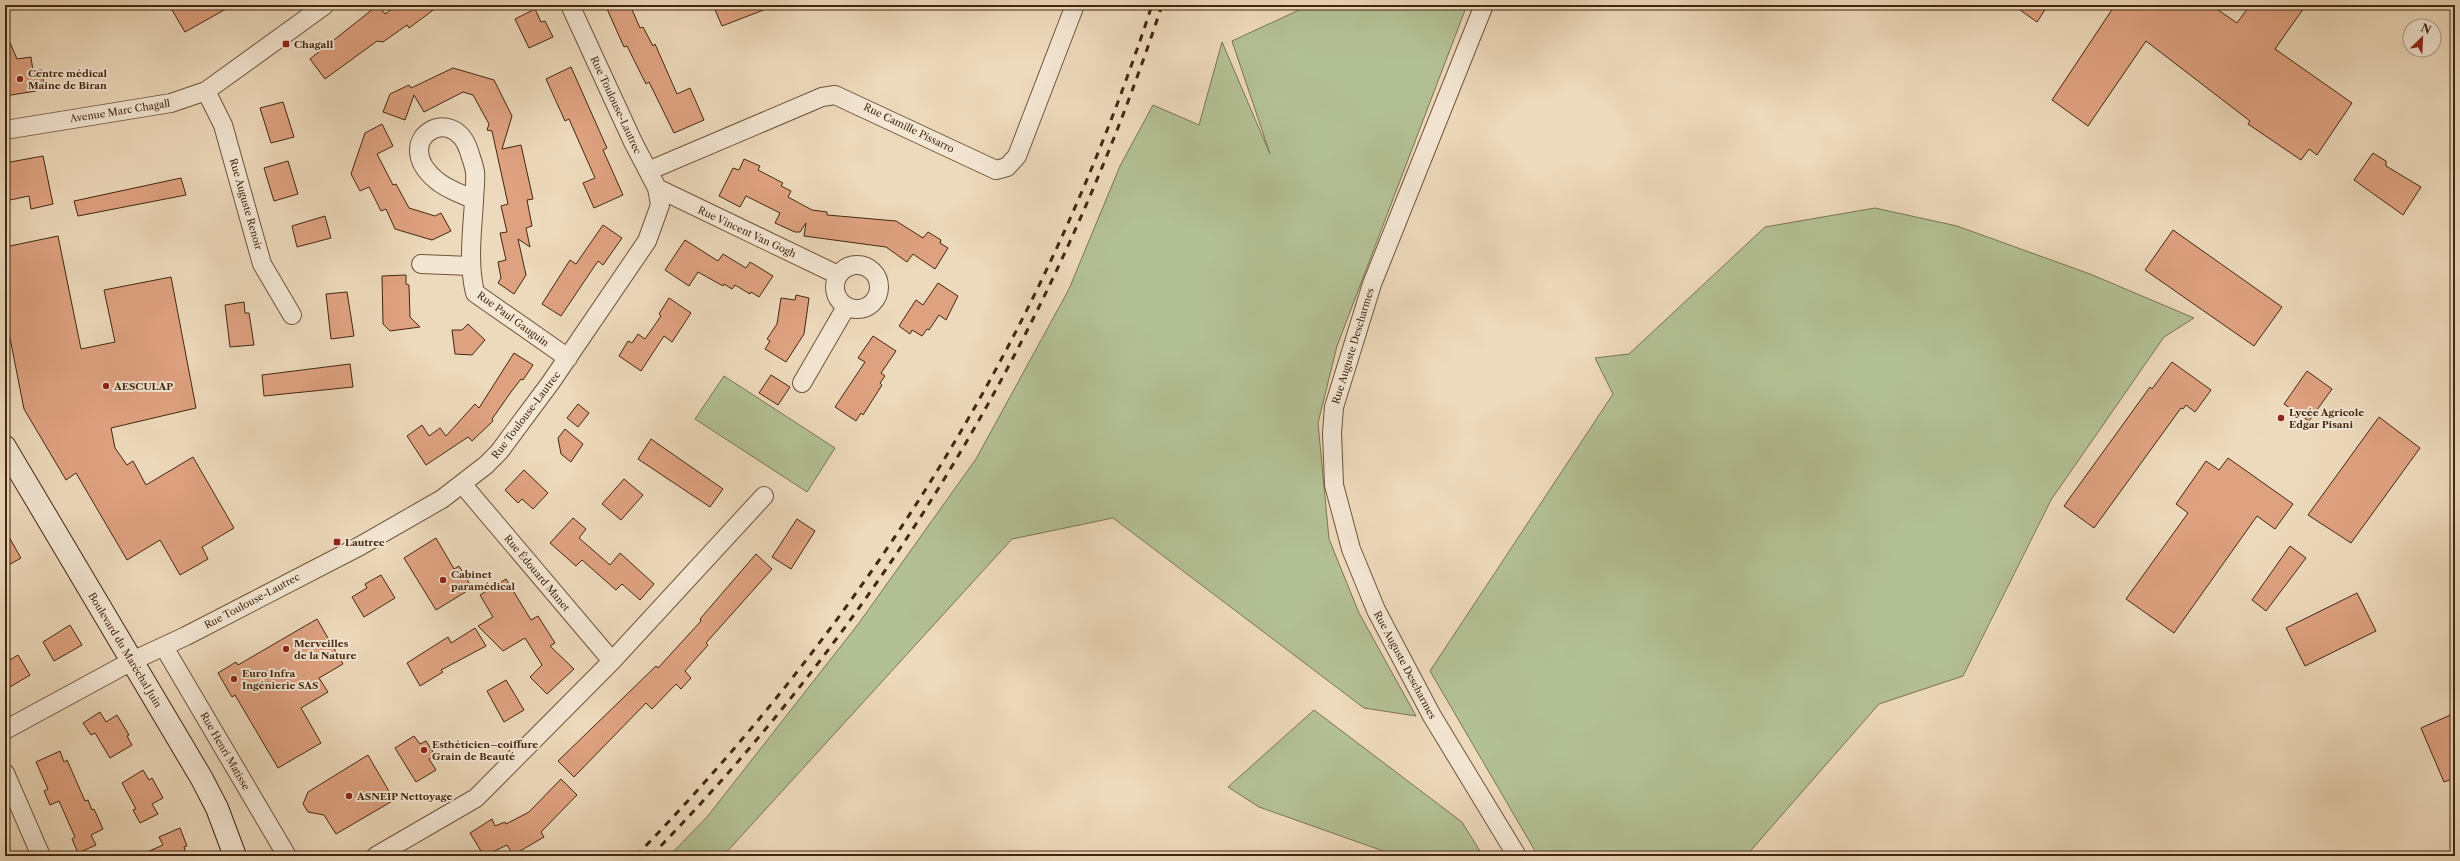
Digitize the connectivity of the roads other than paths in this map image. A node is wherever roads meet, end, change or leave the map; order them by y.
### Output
1 (326, 5) edge
2 (570, 5) edge
3 (1075, 5) edge
4 (1484, 5) edge
5 (206, 91) junction
6 (5, 130) edge
7 (648, 171) junction
8 (656, 188) junction
9 (474, 200) dead end
10 (421, 264) dead end
11 (470, 266) junction
12 (838, 275) junction
13 (846, 307) junction
14 (292, 314) dead end
15 (568, 358) junction
16 (802, 383) dead end
17 (5, 448) edge
18 (463, 485) junction
19 (764, 496) dead end
20 (164, 647) junction
21 (132, 661) junction
22 (612, 661) junction
23 (5, 730) edge
24 (5, 774) edge
25 (41, 856) edge
26 (235, 856) edge
27 (286, 856) edge
28 (376, 856) edge
29 (1517, 856) edge

1 - 5 street, Avenue Marc Chagall
2 - 7 street, Rue Toulouse-Lautrec
3 - 7 street, Rue Camille Pissarro
4 - 29 street, Rue Auguste Descharmes
5 - 6 street, Avenue Marc Chagall
5 - 14 street, Rue Auguste Renoir
7 - 8 street, Rue Toulouse-Lautrec
8 - 12 street, Rue Vincent Van Gogh
8 - 15 street, Rue Toulouse-Lautrec
9 - 11 street, Rue Paul Gauguin
10 - 11 street
11 - 15 street, Rue Paul Gauguin
12 - 13 street
12 - 13 street
13 - 16 street
15 - 18 street, Rue Toulouse-Lautrec
17 - 21 street, Boulevard du Maréchal Juin
18 - 20 street, Rue Toulouse-Lautrec
18 - 22 street, Rue Édouard Manet
19 - 22 street
20 - 21 street, Rue Toulouse-Lautrec
20 - 27 street, Rue Henri Matisse
21 - 23 street, Rue Toulouse-Lautrec
21 - 26 street, Boulevard du Maréchal Juin
22 - 28 street
24 - 25 street

